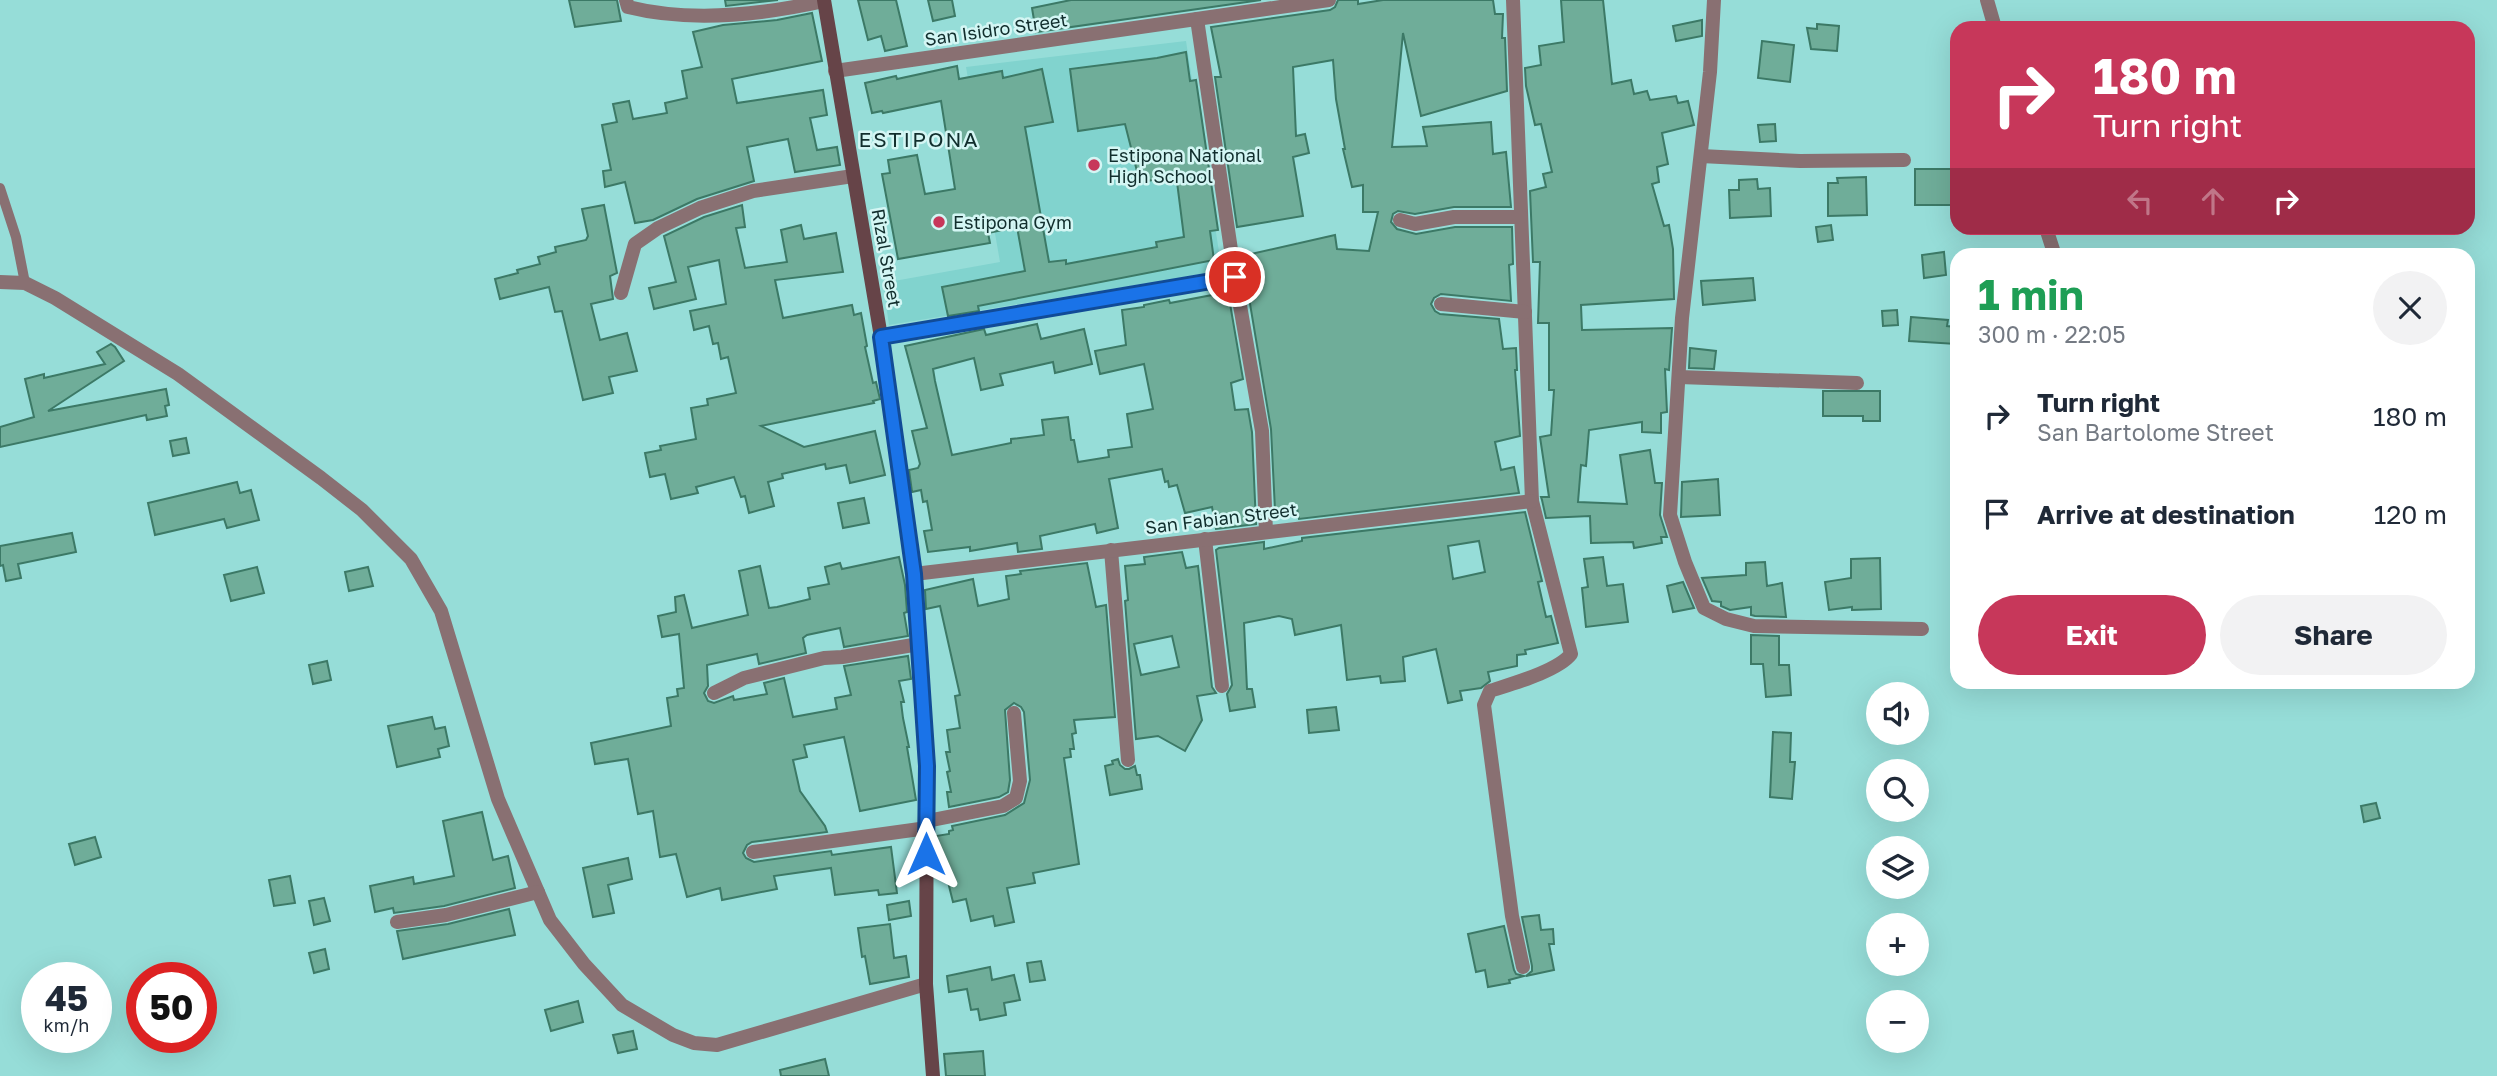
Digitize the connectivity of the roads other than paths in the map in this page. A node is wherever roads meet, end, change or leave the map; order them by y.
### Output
1 (626, 0) edge
2 (1329, 0) edge
3 (1513, 0) edge
4 (1714, 0) edge
5 (1987, 0) edge
6 (824, 1) edge
7 (1197, 19) junction
8 (1993, 21) edge
9 (835, 71) junction
10 (1700, 156) junction
11 (1904, 160) dead end
12 (853, 176) junction
13 (0, 188) edge
14 (1521, 217) junction
15 (1400, 220) dead end
16 (1235, 277) junction
17 (0, 282) edge
18 (25, 283) junction
19 (621, 293) dead end
20 (1441, 304) dead end
21 (1525, 312) junction
22 (881, 337) junction
23 (1679, 377) junction
24 (1857, 383) dead end
25 (1532, 501) junction
26 (1266, 532) junction
27 (1205, 539) junction
28 (1111, 550) junction
29 (914, 574) junction
30 (1922, 629) dead end
31 (919, 644) junction
32 (1222, 686) dead end
33 (714, 693) dead end
34 (1014, 713) dead end
35 (1129, 760) dead end
36 (927, 824) junction
37 (753, 852) dead end
38 (538, 892) junction
39 (397, 922) dead end
40 (1522, 967) dead end
41 (926, 984) junction
42 (933, 1076) edge

1 - 6 street
2 - 7 street, San Isidro Street
3 - 14 street
4 - 10 street
5 - 8 street
6 - 9 main road, Rizal Street
7 - 9 street, San Isidro Street
7 - 16 street
9 - 12 main road, Rizal Street
10 - 11 street
10 - 23 street
12 - 19 street
12 - 22 main road, Rizal Street
13 - 18 lane
14 - 15 street
14 - 21 street
16 - 22 street
16 - 26 street
17 - 18 street
18 - 38 street
20 - 21 street
21 - 25 street
22 - 29 main road, Rizal Street
23 - 24 street
23 - 30 street
25 - 26 street, San Fabian Street
25 - 40 street
26 - 27 street, San Fabian Street
27 - 28 street, San Fabian Street
27 - 32 street
28 - 29 street, San Fabian Street
28 - 35 street
29 - 31 main road, Rizal Street
31 - 33 street
31 - 36 main road, Rizal Street
34 - 36 street
36 - 37 street
36 - 41 main road, Rizal Street
38 - 39 street
38 - 41 street
41 - 42 main road, Rizal Street

